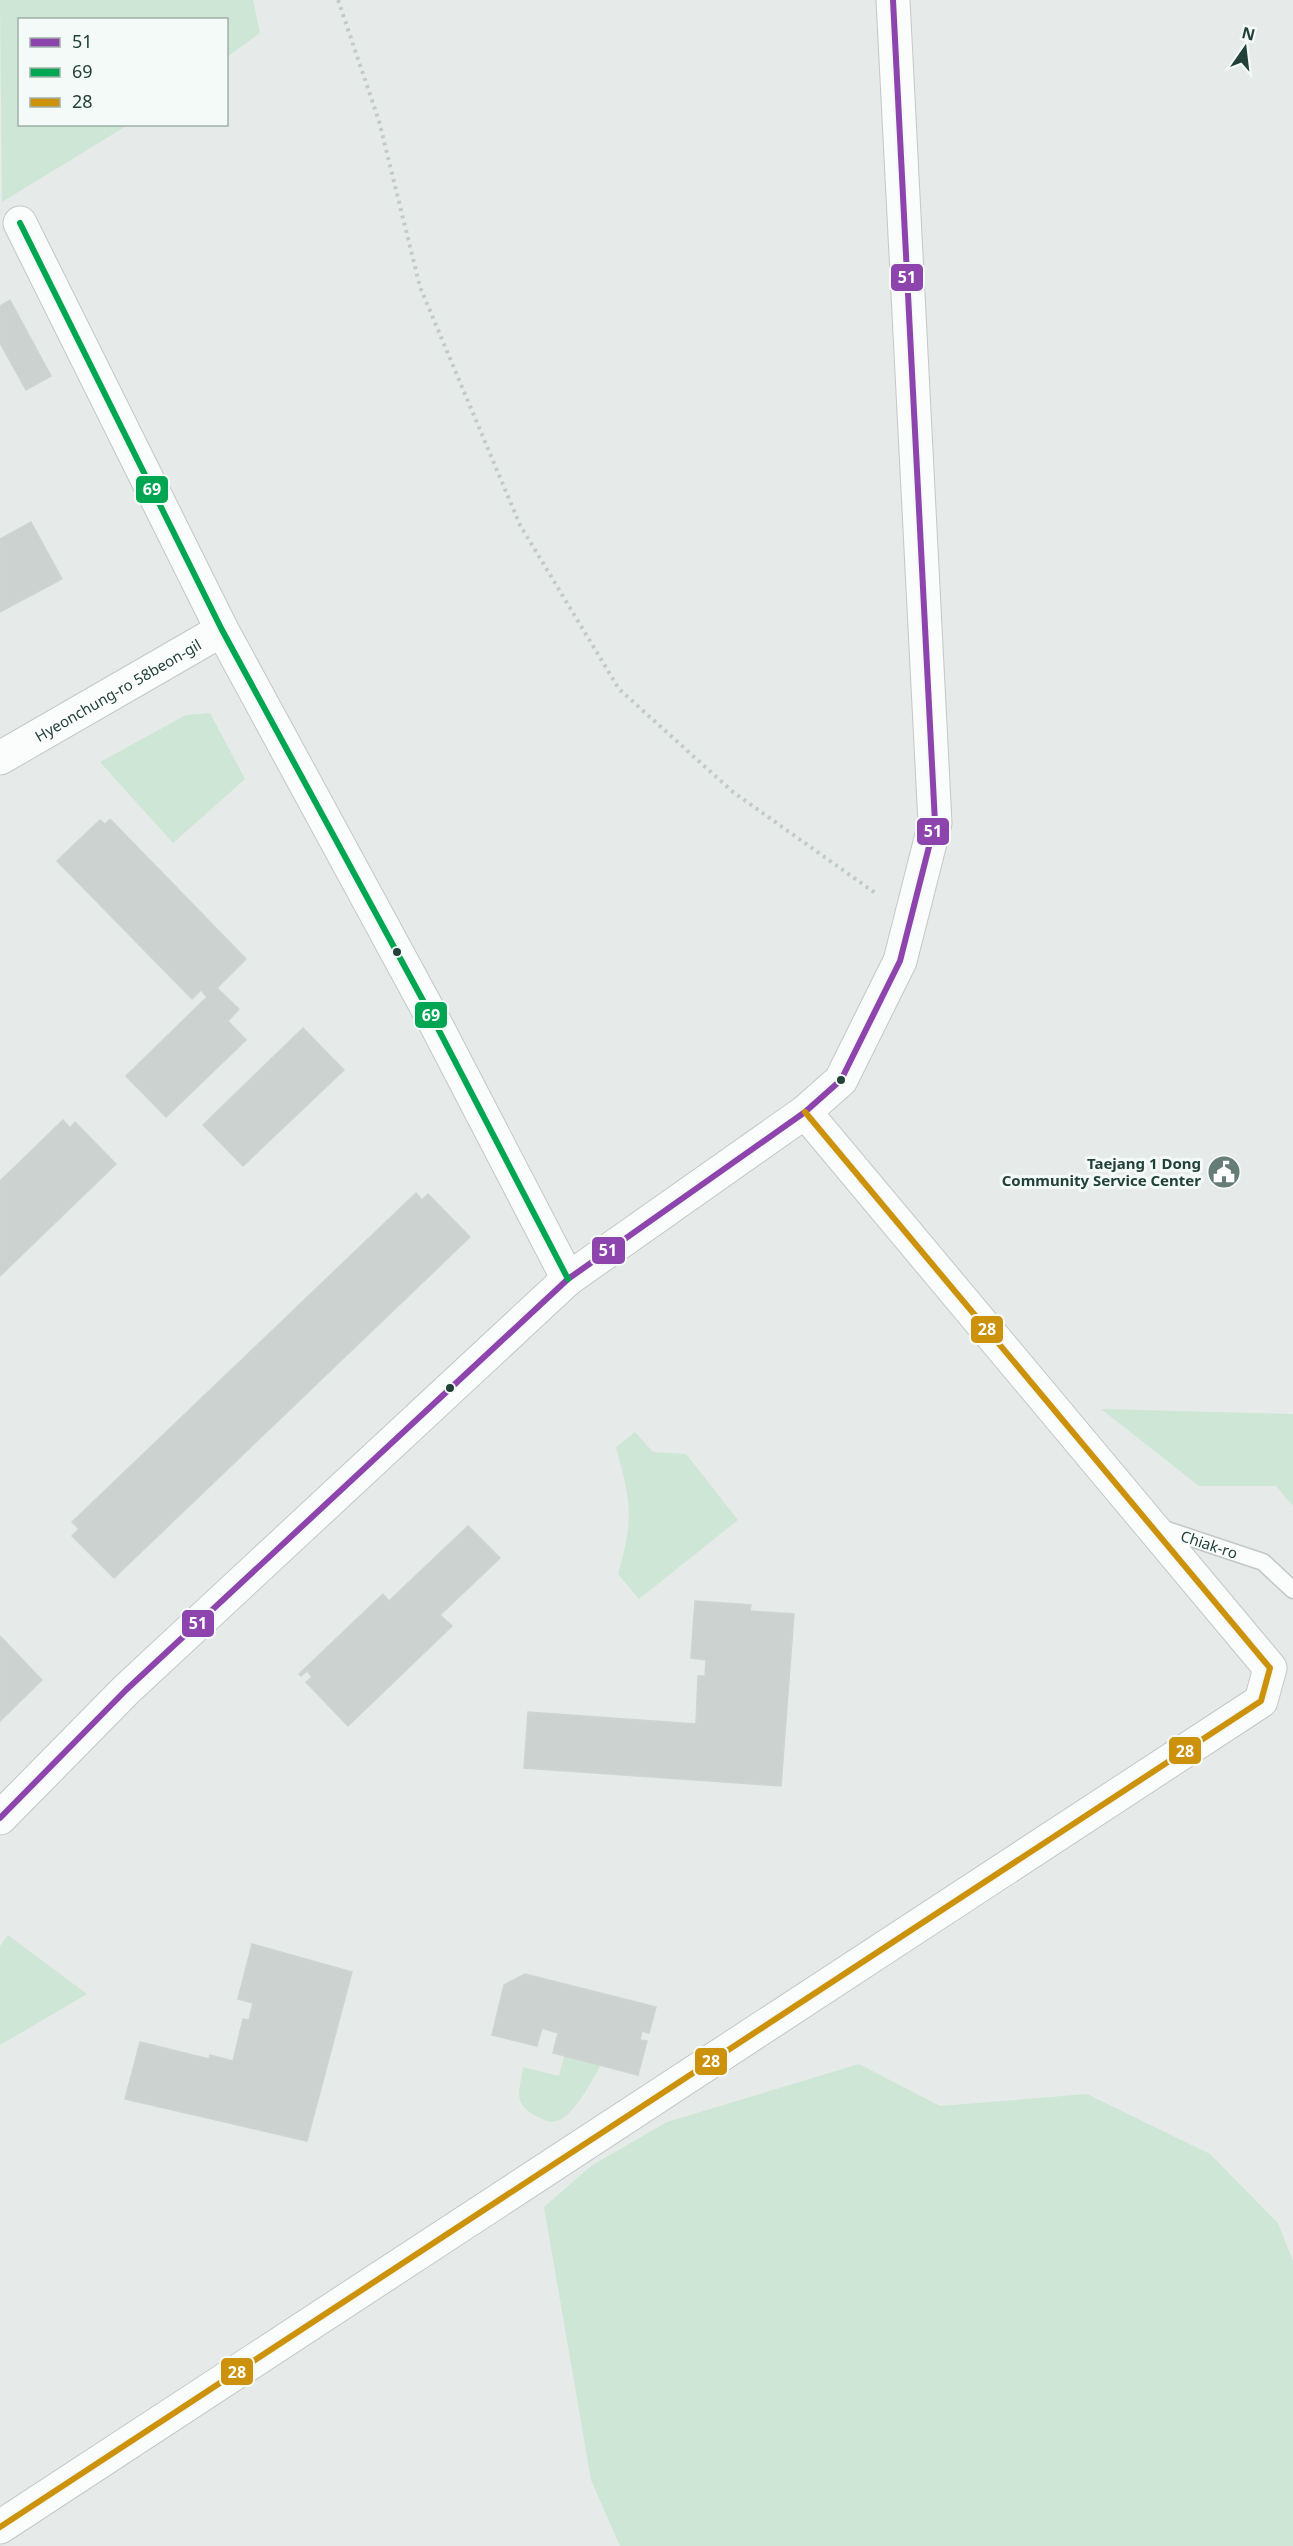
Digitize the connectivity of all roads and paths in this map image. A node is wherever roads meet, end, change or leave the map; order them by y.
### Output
1 (338, 0) edge
2 (894, 0) edge
3 (20, 223) dead end
4 (222, 630) junction
5 (0, 758) edge
6 (911, 919) junction
7 (805, 1112) junction
8 (568, 1279) junction
9 (1149, 1524) junction
10 (1293, 1590) edge
11 (0, 1818) edge
12 (0, 2527) edge

1 - 6 path
2 - 6 street
3 - 4 street
4 - 5 street, Hyeonchung-ro 58beon-gil
4 - 8 street
6 - 7 street
7 - 8 street
7 - 9 street
8 - 11 street
9 - 10 lane, Chiak-ro
9 - 12 street

